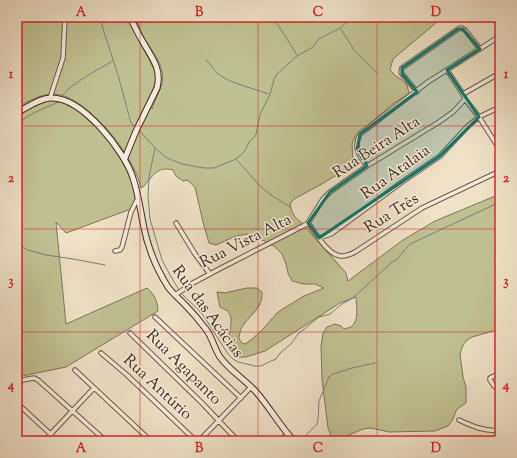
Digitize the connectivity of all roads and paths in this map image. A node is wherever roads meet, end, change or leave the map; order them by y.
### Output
1 (65, 17) edge
2 (130, 17) edge
3 (500, 36) edge
4 (480, 49) junction
5 (447, 70) junction
6 (500, 73) edge
7 (417, 92) junction
8 (463, 94) junction
9 (50, 98) junction
10 (465, 99) junction
11 (500, 107) edge
12 (17, 113) edge
13 (479, 116) junction
14 (499, 145) edge
15 (500, 150) edge
16 (124, 158) junction
17 (367, 166) junction
18 (500, 171) edge
19 (138, 197) junction
20 (176, 223) dead end
21 (308, 223) junction
22 (319, 238) junction
23 (115, 251) dead end
24 (210, 274) junction
25 (175, 295) junction
26 (155, 317) dead end
27 (130, 333) dead end
28 (101, 353) dead end
29 (75, 370) dead end
30 (500, 375) edge
31 (17, 381) edge
32 (251, 387) junction
33 (94, 388) junction
34 (500, 391) edge
35 (241, 398) junction
36 (17, 402) edge
37 (73, 411) junction
38 (218, 420) junction
39 (459, 420) dead end
40 (500, 430) edge
41 (51, 434) junction
42 (288, 435) junction
43 (44, 441) edge
44 (58, 441) edge
45 (106, 441) edge
46 (151, 441) edge
47 (197, 441) edge
48 (238, 441) edge
49 (277, 441) edge
50 (294, 441) edge

1 - 9 street
2 - 16 street
3 - 4 street
4 - 5 street
4 - 7 street
5 - 7 street
5 - 8 street
6 - 8 street
7 - 17 street
8 - 10 street
9 - 12 street
9 - 16 street, Rua das Acácias
10 - 13 street
10 - 17 street, Rua Beira Alta
11 - 13 street
13 - 14 street
13 - 22 street, Rua Atalaia
14 - 15 street
16 - 19 street, Rua das Acácias
17 - 21 street, Rua Beira Alta
18 - 22 street, Rua Três
19 - 23 street
19 - 25 street, Rua das Acácias
20 - 24 street
21 - 22 street, Rua Três
21 - 24 street, Rua Vista Alta
24 - 25 street, Rua Vista Alta
25 - 32 street, Rua das Acácias
26 - 35 street
27 - 38 street, Rua Agapanto
28 - 47 street, Rua Antúrio
29 - 33 street
30 - 34 street
31 - 37 street
32 - 35 street
32 - 42 street, Rua das Acácias
33 - 37 street
33 - 46 street
35 - 38 street
36 - 41 street
37 - 41 street
37 - 45 street
38 - 47 street
38 - 48 street, Rua Agapanto
39 - 40 street
41 - 43 street
41 - 44 street
42 - 49 street
42 - 50 street, Rua das Acácias

